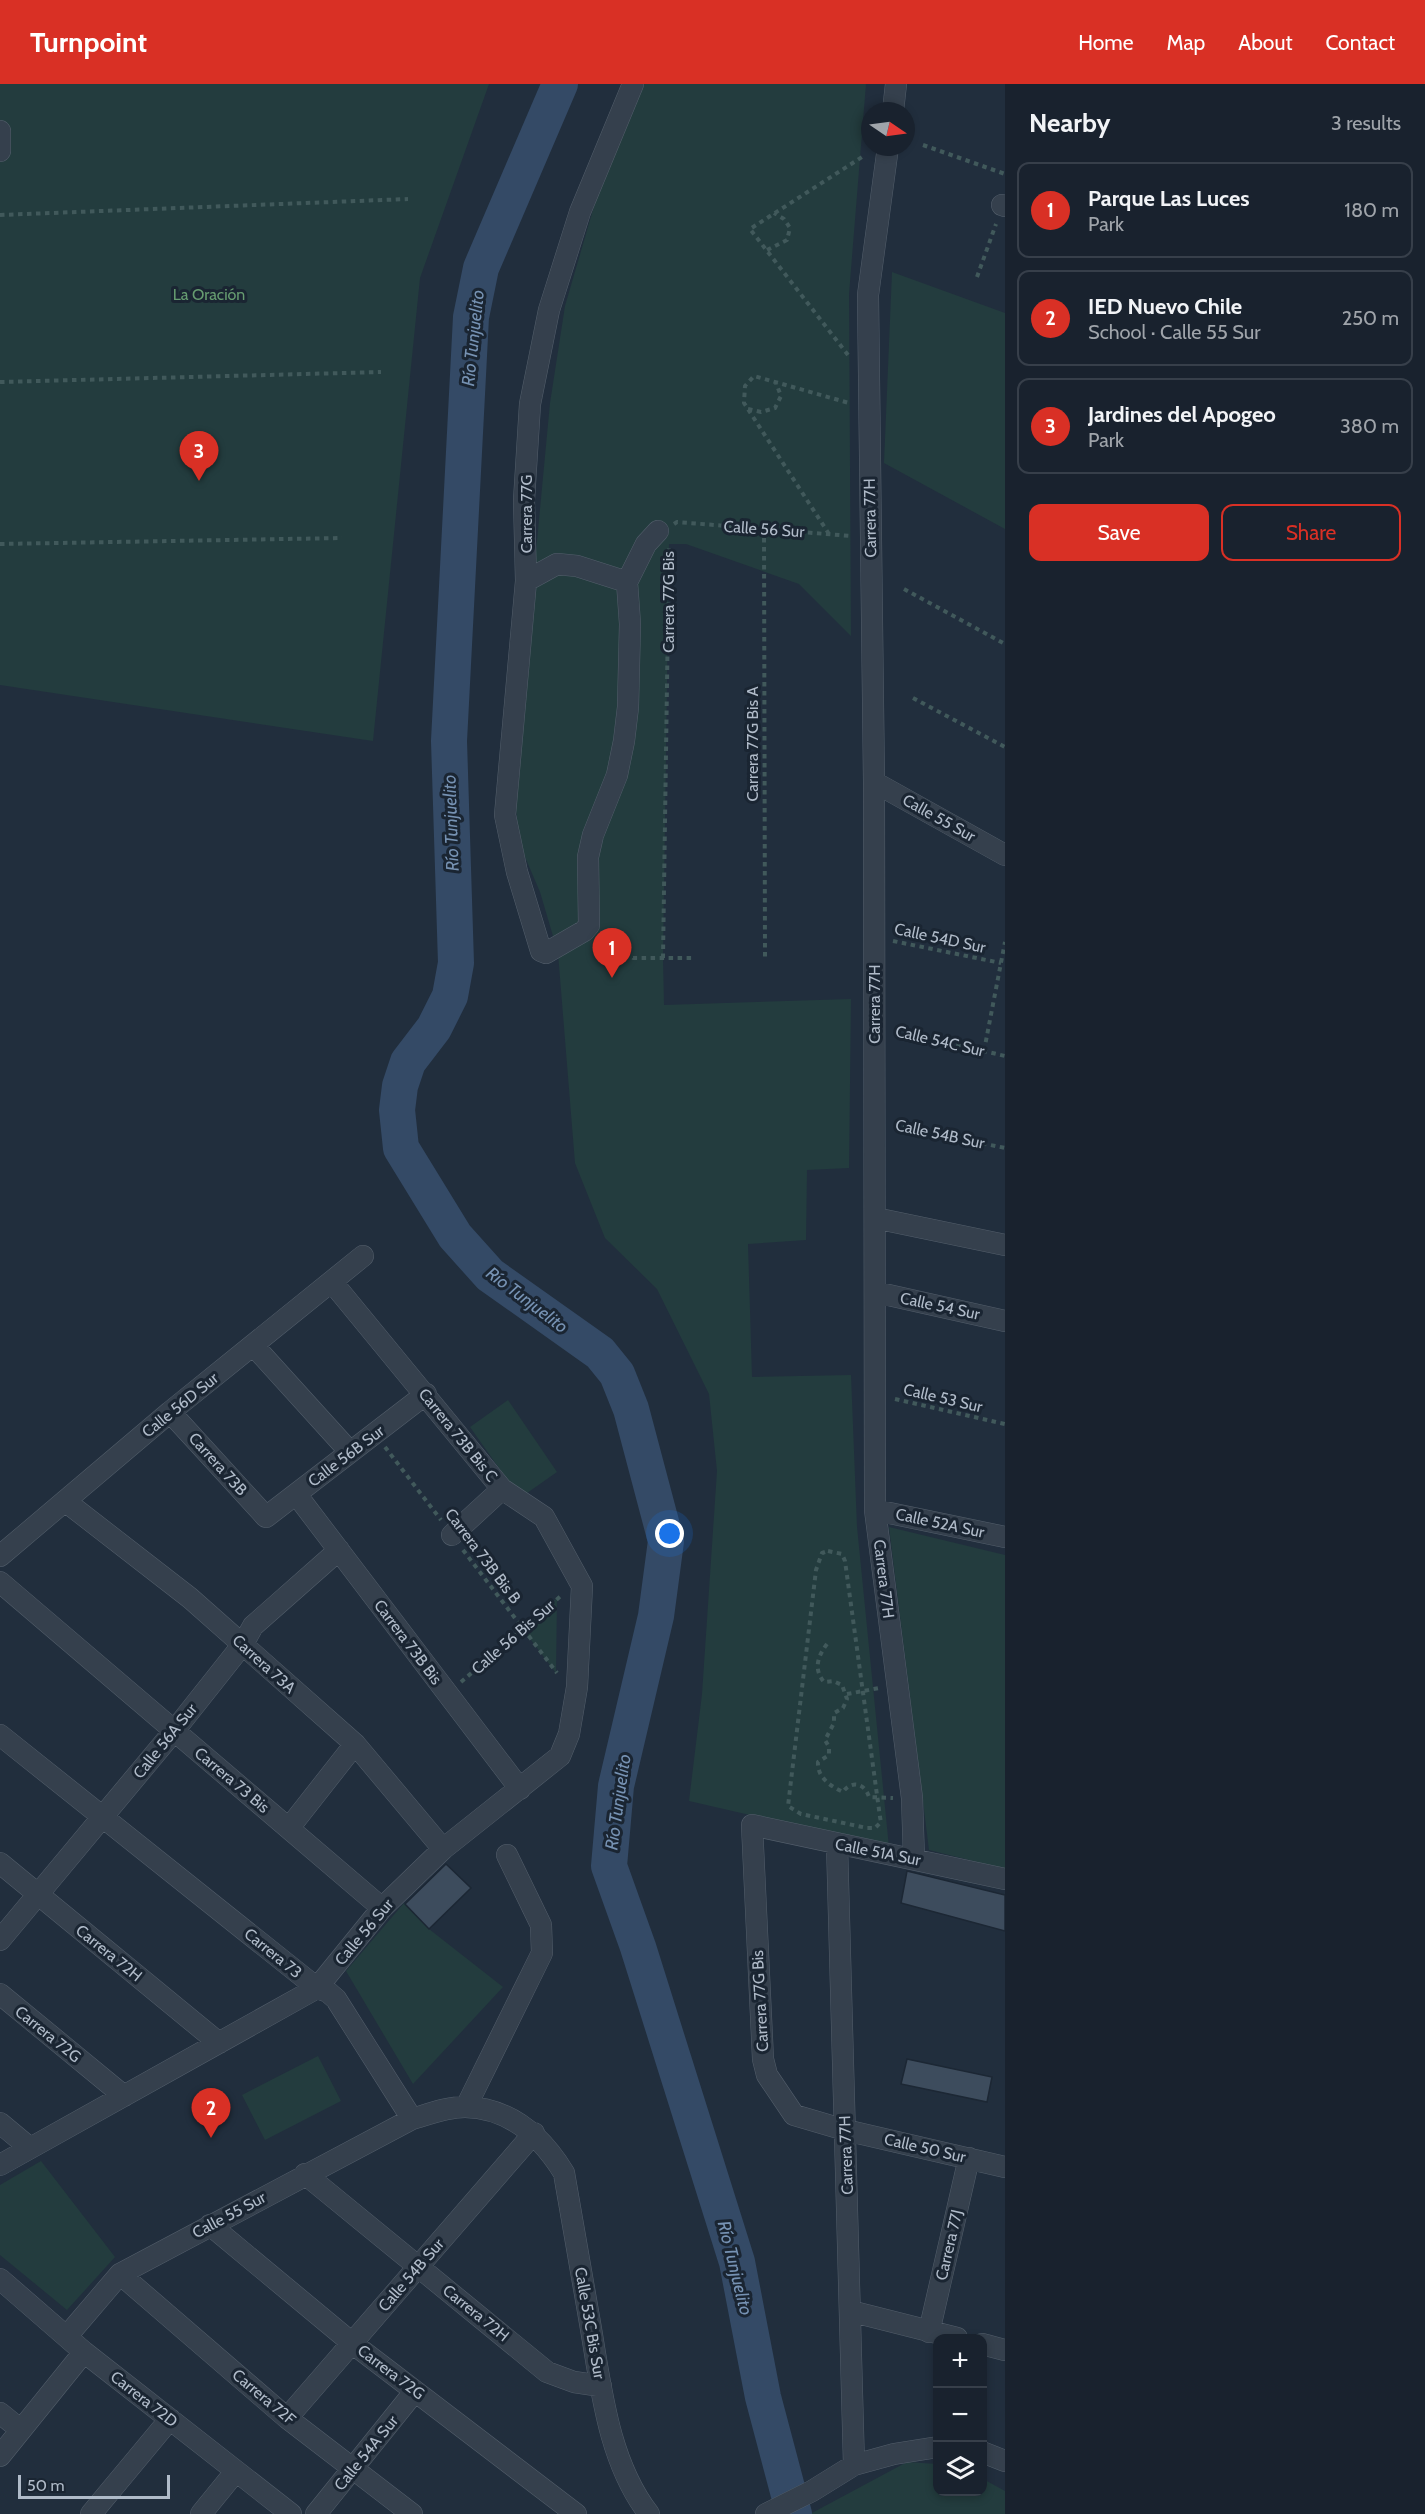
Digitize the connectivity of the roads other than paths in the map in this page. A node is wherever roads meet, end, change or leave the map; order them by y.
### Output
1 (633, 84) edge
2 (896, 84) edge
3 (894, 102) edge
4 (0, 132) edge
5 (0, 151) edge
6 (887, 156) edge
7 (658, 531) road end
8 (526, 581) junction
9 (627, 582) junction
10 (874, 782) junction
11 (1005, 855) edge
12 (589, 925) joint
13 (874, 1218) junction
14 (1005, 1245) edge
15 (363, 1256) dead end
16 (332, 1282) junction
17 (875, 1292) junction
18 (1005, 1321) edge
19 (253, 1345) junction
20 (426, 1394) junction
21 (171, 1412) junction
22 (350, 1452) junction
23 (502, 1489) junction
24 (296, 1494) junction
25 (65, 1501) junction
26 (875, 1510) junction
27 (266, 1517) joint
28 (452, 1535) road end
29 (1005, 1537) edge
30 (339, 1550) junction
31 (0, 1556) edge
32 (0, 1582) edge
33 (582, 1586) joint
34 (243, 1644) junction
35 (174, 1731) junction
36 (0, 1735) edge
37 (355, 1744) junction
38 (520, 1789) junction
39 (102, 1817) junction
40 (752, 1825) joint
41 (289, 1828) junction
42 (837, 1844) junction
43 (443, 1848) junction
44 (507, 1855) dead end
45 (914, 1859) junction
46 (0, 1863) edge
47 (1005, 1879) edge
48 (38, 1895) junction
49 (382, 1908) junction
50 (0, 1940) edge
51 (317, 1988) junction
52 (0, 1994) edge
53 (219, 2043) junction
54 (124, 2096) junction
55 (466, 2107) junction
56 (411, 2119) junction
57 (0, 2124) edge
58 (845, 2130) junction
59 (534, 2133) junction
60 (30, 2148) junction
61 (969, 2158) junction
62 (0, 2165) edge
63 (1005, 2167) edge
64 (305, 2174) junction
65 (210, 2224) junction
66 (418, 2266) junction
67 (120, 2274) junction
68 (0, 2279) edge
69 (850, 2311) junction
70 (929, 2332) junction
71 (938, 2334) edge
72 (67, 2336) junction
73 (352, 2343) junction
74 (987, 2345) edge
75 (1005, 2350) edge
76 (84, 2352) junction
77 (601, 2386) junction
78 (415, 2391) junction
79 (0, 2413) edge
80 (287, 2418) junction
81 (170, 2419) junction
82 (21, 2430) junction
83 (933, 2448) edge
84 (987, 2454) edge
85 (0, 2456) edge
86 (1005, 2461) edge
87 (854, 2465) junction
88 (353, 2469) junction
89 (236, 2471) junction
90 (568, 2512) edge
91 (91, 2514) edge
92 (201, 2514) edge
93 (291, 2514) edge
94 (316, 2514) edge
95 (412, 2514) edge
96 (649, 2514) edge
97 (766, 2514) edge

1 - 8 street, Carrera 77G
2 - 3 street
4 - 5 street
6 - 10 street, Carrera 77H
7 - 9 street, Carrera 77G Bis
8 - 9 street
8 - 12 street, Carrera 77G
9 - 12 street, Carrera 77G Bis
10 - 11 street, Calle 55 Sur
10 - 13 street, Carrera 77H
13 - 14 street
13 - 17 street, Carrera 77H
15 - 16 street, Calle 56D Sur
16 - 19 street, Calle 56D Sur
16 - 20 street, Carrera 73B Bis C
17 - 18 street, Calle 54 Sur
17 - 26 street, Carrera 77H
19 - 21 street, Calle 56D Sur
19 - 22 street
20 - 22 street, Calle 56B Sur
20 - 23 street, Carrera 73B Bis C
21 - 25 street, Calle 56D Sur
21 - 27 street, Carrera 73B
22 - 24 street, Calle 56B Sur
23 - 28 street
23 - 33 street, Carrera 73B Bis C
24 - 27 street, Calle 56B Sur
24 - 30 street, Carrera 73B Bis
25 - 31 street, Calle 56D Sur
25 - 34 street, Carrera 73A
26 - 29 street, Calle 52A Sur
26 - 45 street, Carrera 77H
30 - 34 street, Calle 56A Sur
30 - 38 street, Carrera 73B Bis
32 - 35 street, Carrera 73 Bis
33 - 38 street, Calle 56 Sur
34 - 35 street, Calle 56A Sur
34 - 37 street, Carrera 73A
35 - 39 street, Calle 56A Sur
35 - 41 street, Carrera 73 Bis
36 - 39 street, Carrera 73
37 - 41 street
37 - 43 street, Carrera 73A
38 - 43 street, Calle 56 Sur
39 - 48 street, Calle 56A Sur
39 - 51 street, Carrera 73
40 - 42 street, Calle 51A Sur
40 - 58 street, Carrera 77G Bis
41 - 49 street, Carrera 73 Bis
42 - 45 street, Calle 51A Sur
42 - 58 street, Carrera 77H
43 - 49 street, Calle 56 Sur
44 - 55 street
45 - 47 street, Calle 51A Sur
46 - 48 street, Carrera 72H
48 - 50 street, Calle 56A Sur
48 - 53 street, Carrera 72H
49 - 51 street, Calle 56 Sur
51 - 53 street, Calle 56 Sur
51 - 56 street, Carrera 73
52 - 54 street, Carrera 72G
53 - 54 street, Calle 56 Sur
54 - 60 street, Calle 56 Sur
55 - 56 street
55 - 59 street
56 - 64 street, Calle 55 Sur
57 - 60 street
58 - 61 street, Calle 50 Sur
58 - 69 street, Carrera 77H
59 - 66 street, Calle 54B Sur
59 - 77 street, Calle 53C Bis Sur
60 - 62 street, Calle 56 Sur
61 - 63 street, Calle 50 Sur
61 - 70 street, Carrera 77J
64 - 65 street, Calle 55 Sur
64 - 66 street, Carrera 72H
65 - 67 street, Calle 55 Sur
65 - 73 street, Carrera 72G
66 - 73 street, Calle 54B Sur
66 - 77 street, Carrera 72H
67 - 72 street, Calle 55 Sur
67 - 80 street, Carrera 72F
68 - 72 street, Carrera 72D
69 - 70 street
69 - 87 street, Carrera 77H
70 - 71 street
72 - 76 street, Carrera 72D
73 - 78 street, Carrera 72G
73 - 80 street, Calle 54B Sur
74 - 75 street
76 - 81 street, Carrera 72D
76 - 82 street
77 - 96 street, Calle 53C Bis Sur
78 - 88 street, Calle 54A Sur
78 - 90 street, Carrera 72G
79 - 82 street
80 - 88 street, Carrera 72F
81 - 89 street, Carrera 72D
81 - 91 street
82 - 85 street
83 - 87 street
84 - 86 street
87 - 97 street
88 - 94 street, Calle 54A Sur
88 - 95 street, Carrera 72F
89 - 92 street
89 - 93 street, Carrera 72D

